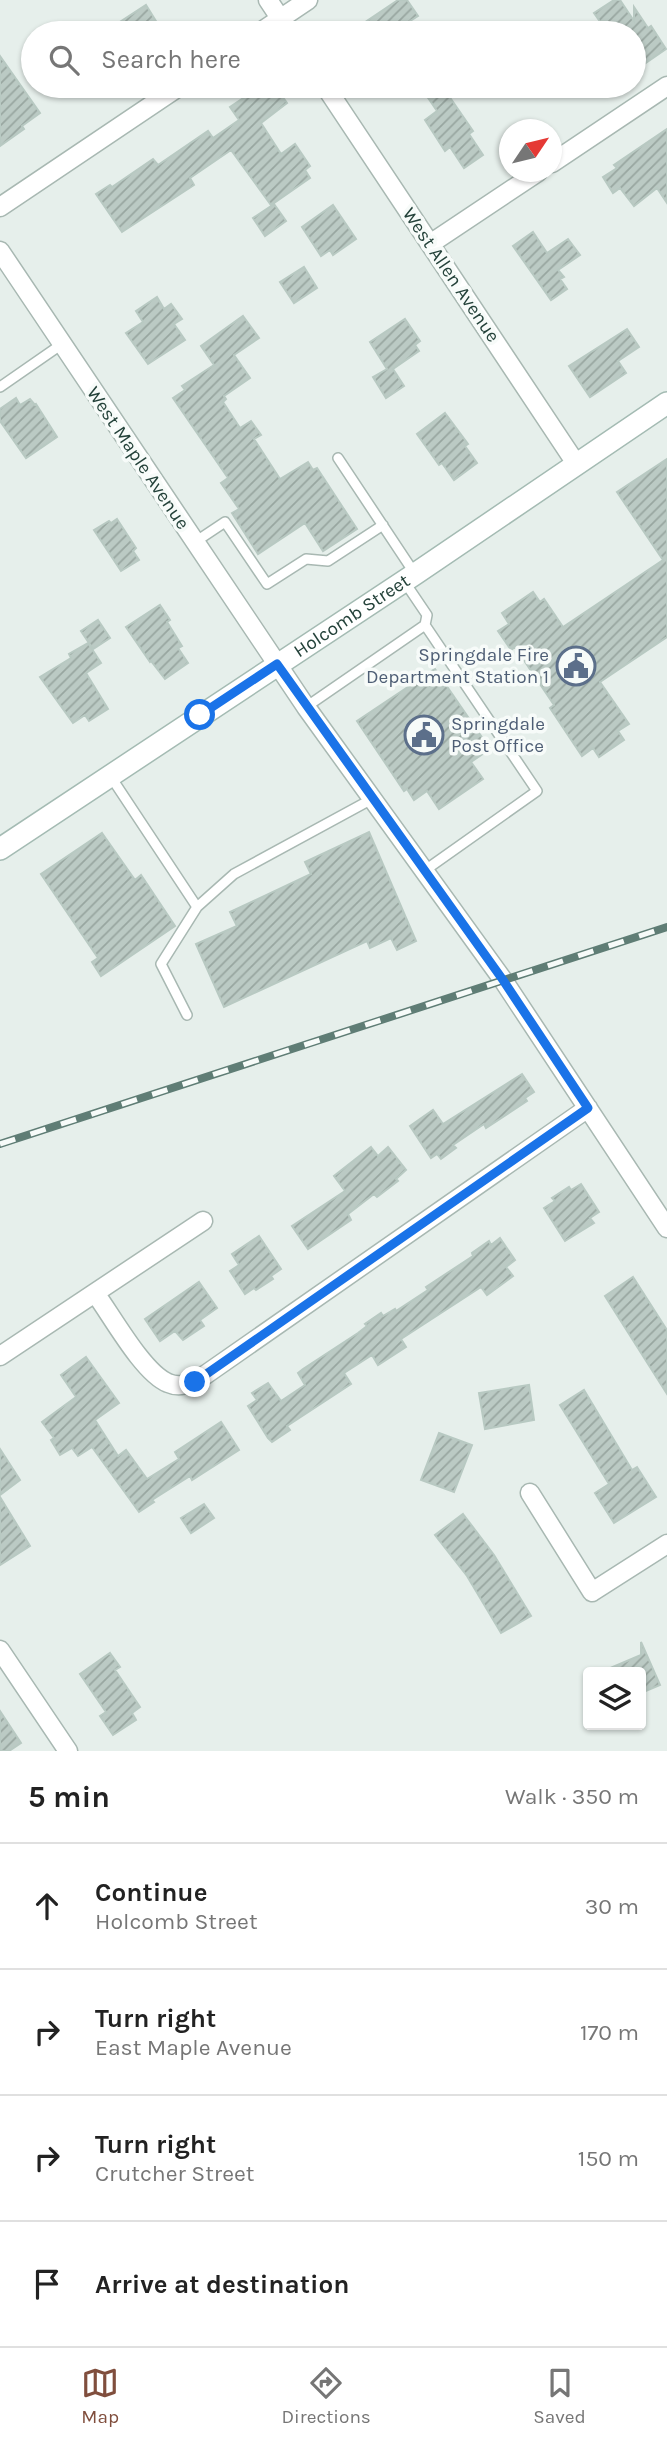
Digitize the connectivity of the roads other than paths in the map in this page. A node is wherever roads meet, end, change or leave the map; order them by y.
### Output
1 (268, 0) edge
2 (308, 0) edge
3 (282, 21) edge
4 (289, 21) edge
5 (667, 86) edge
6 (162, 98) edge
7 (333, 98) edge
8 (562, 156) edge
9 (523, 182) edge
10 (0, 206) edge
11 (430, 244) junction
12 (0, 251) edge
13 (62, 344) junction
14 (0, 387) edge
15 (667, 403) edge
16 (338, 458) dead end
17 (577, 465) junction
18 (383, 525) junction
19 (195, 542) junction
20 (410, 577) junction
21 (425, 625) junction
22 (277, 664) junction
23 (306, 707) junction
24 (110, 776) junction
25 (372, 799) junction
26 (0, 849) edge
27 (424, 871) junction
28 (197, 907) junction
29 (187, 1015) dead end
30 (588, 1108) junction
31 (203, 1221) dead end
32 (667, 1227) edge
33 (95, 1293) junction
34 (0, 1356) edge
35 (530, 1493) dead end
36 (667, 1544) edge
37 (0, 1650) edge
38 (68, 1751) edge

1 - 3 street
2 - 4 street
5 - 8 street
6 - 10 street
7 - 11 street, West Allen Avenue
9 - 11 street
11 - 17 street, West Allen Avenue
12 - 13 street, West Maple Avenue
13 - 14 lane
13 - 19 street, West Maple Avenue
15 - 17 street, Holcomb Street
16 - 18 lane
17 - 20 street, Holcomb Street
18 - 19 lane
18 - 20 lane
19 - 22 street, West Maple Avenue
20 - 21 lane
20 - 22 street, Holcomb Street
21 - 23 lane
21 - 27 lane
22 - 23 street, West Maple Avenue
22 - 24 street, Holcomb Street
23 - 25 street, West Maple Avenue
24 - 26 street, Holcomb Street
24 - 28 lane
25 - 27 street, West Maple Avenue
25 - 28 lane
27 - 30 street, West Maple Avenue
28 - 29 lane
30 - 32 street, West Maple Avenue
30 - 33 street
31 - 33 street
33 - 34 street
35 - 36 street
37 - 38 street

